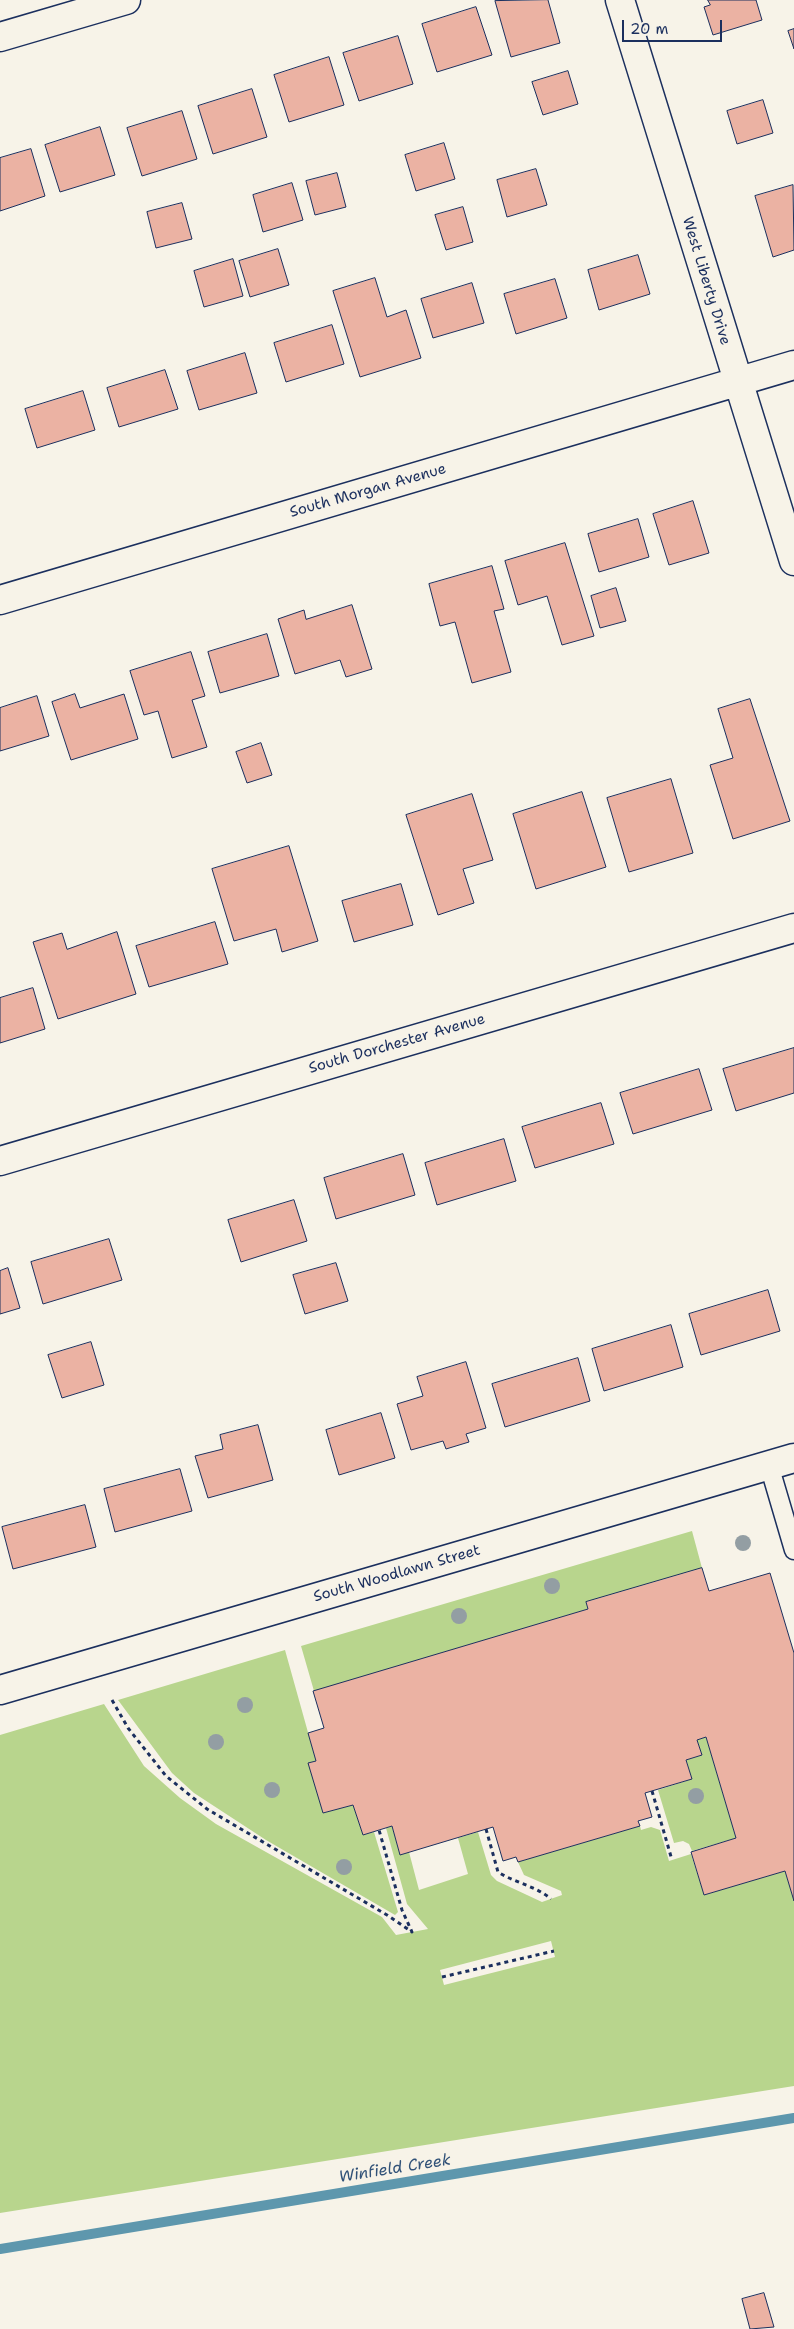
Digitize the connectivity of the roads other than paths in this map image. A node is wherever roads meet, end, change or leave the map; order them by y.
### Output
1 (126, 0) edge
2 (620, 0) edge
3 (0, 37) edge
4 (794, 365) edge
5 (737, 382) junction
6 (794, 561) edge
7 (0, 600) edge
8 (794, 928) edge
9 (0, 1161) edge
10 (782, 1461) edge
11 (794, 1550) edge
12 (0, 1690) edge

1 - 3 street
2 - 5 street, West Liberty Drive
4 - 5 street, South Morgan Avenue
5 - 6 street, West Liberty Drive
5 - 7 street, South Morgan Avenue
8 - 9 street, South Dorchester Avenue
10 - 11 lane
10 - 12 street, South Woodlawn Street

